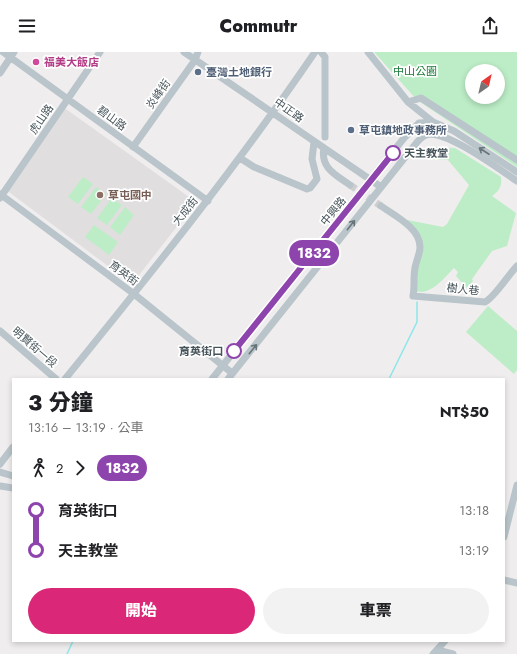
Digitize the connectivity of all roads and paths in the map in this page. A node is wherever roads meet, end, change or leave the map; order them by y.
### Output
1 (3, 52) edge
2 (100, 52) edge
3 (184, 52) edge
4 (198, 52) edge
5 (315, 52) edge
6 (321, 52) edge
7 (368, 52) edge
8 (12, 55) edge
9 (195, 60) junction
10 (0, 73) edge
11 (68, 99) junction
12 (408, 102) junction
13 (274, 112) junction
14 (432, 122) junction
15 (434, 134) junction
16 (325, 138) dead end
17 (314, 142) junction
18 (133, 147) junction
19 (324, 148) junction
20 (516, 156) edge
21 (240, 158) junction
22 (517, 172) edge
23 (372, 180) junction
24 (517, 181) edge
25 (350, 185) tunnel mouth
26 (381, 187) junction
27 (1, 196) edge
28 (208, 201) junction
29 (381, 206) tunnel mouth
30 (517, 266) edge
31 (134, 294) junction
32 (0, 331) edge
33 (222, 366) junction
34 (230, 376) edge
35 (55, 378) edge
36 (66, 378) edge
37 (213, 378) edge
38 (12, 448) edge
39 (0, 464) edge
40 (0, 472) edge
41 (12, 476) edge
42 (517, 485) edge
43 (0, 486) edge
44 (12, 488) edge
45 (505, 533) edge
46 (505, 580) edge
47 (517, 583) edge
48 (445, 642) edge
49 (435, 652) edge
50 (453, 654) edge

1 - 8 street, 碧山路
2 - 11 street, 虎山路
3 - 9 street, 中正路
4 - 9 street, 炎峰街
5 - 13 street, 大成街
6 - 16 street
7 - 12 street
8 - 10 street
8 - 11 street, 碧山路
9 - 13 street, 中正路
9 - 18 street, 炎峰街
11 - 18 street, 碧山路
11 - 27 street, 虎山路
12 - 14 street
12 - 20 street
13 - 17 street, 中正路
13 - 21 street, 大成街
14 - 15 street
22 -> 14 street
14 - 23 street, 中興路
15 - 24 street
15 - 26 street, 中興路
17 - 19 street, 中正路
17 - 21 street
18 - 28 street, 碧山路
19 - 23 street, 中正路
19 - 25 street
21 - 28 street, 大成街
23 - 26 street, 中正路
23 - 33 street, 中興路
34 -> 26 street, 中興路
27 - 31 street, 育英街
28 - 31 street, 大成街
29 - 30 street, 樹人巷
31 - 33 street, 育英街
31 - 36 street, 大成街
32 - 35 street, 明賢街一段
33 - 34 street, 育英街
33 - 37 street, 中興路
38 - 39 street
40 - 41 street
42 - 45 street
43 - 44 street
46 - 47 street
48 - 49 street
49 - 50 street

